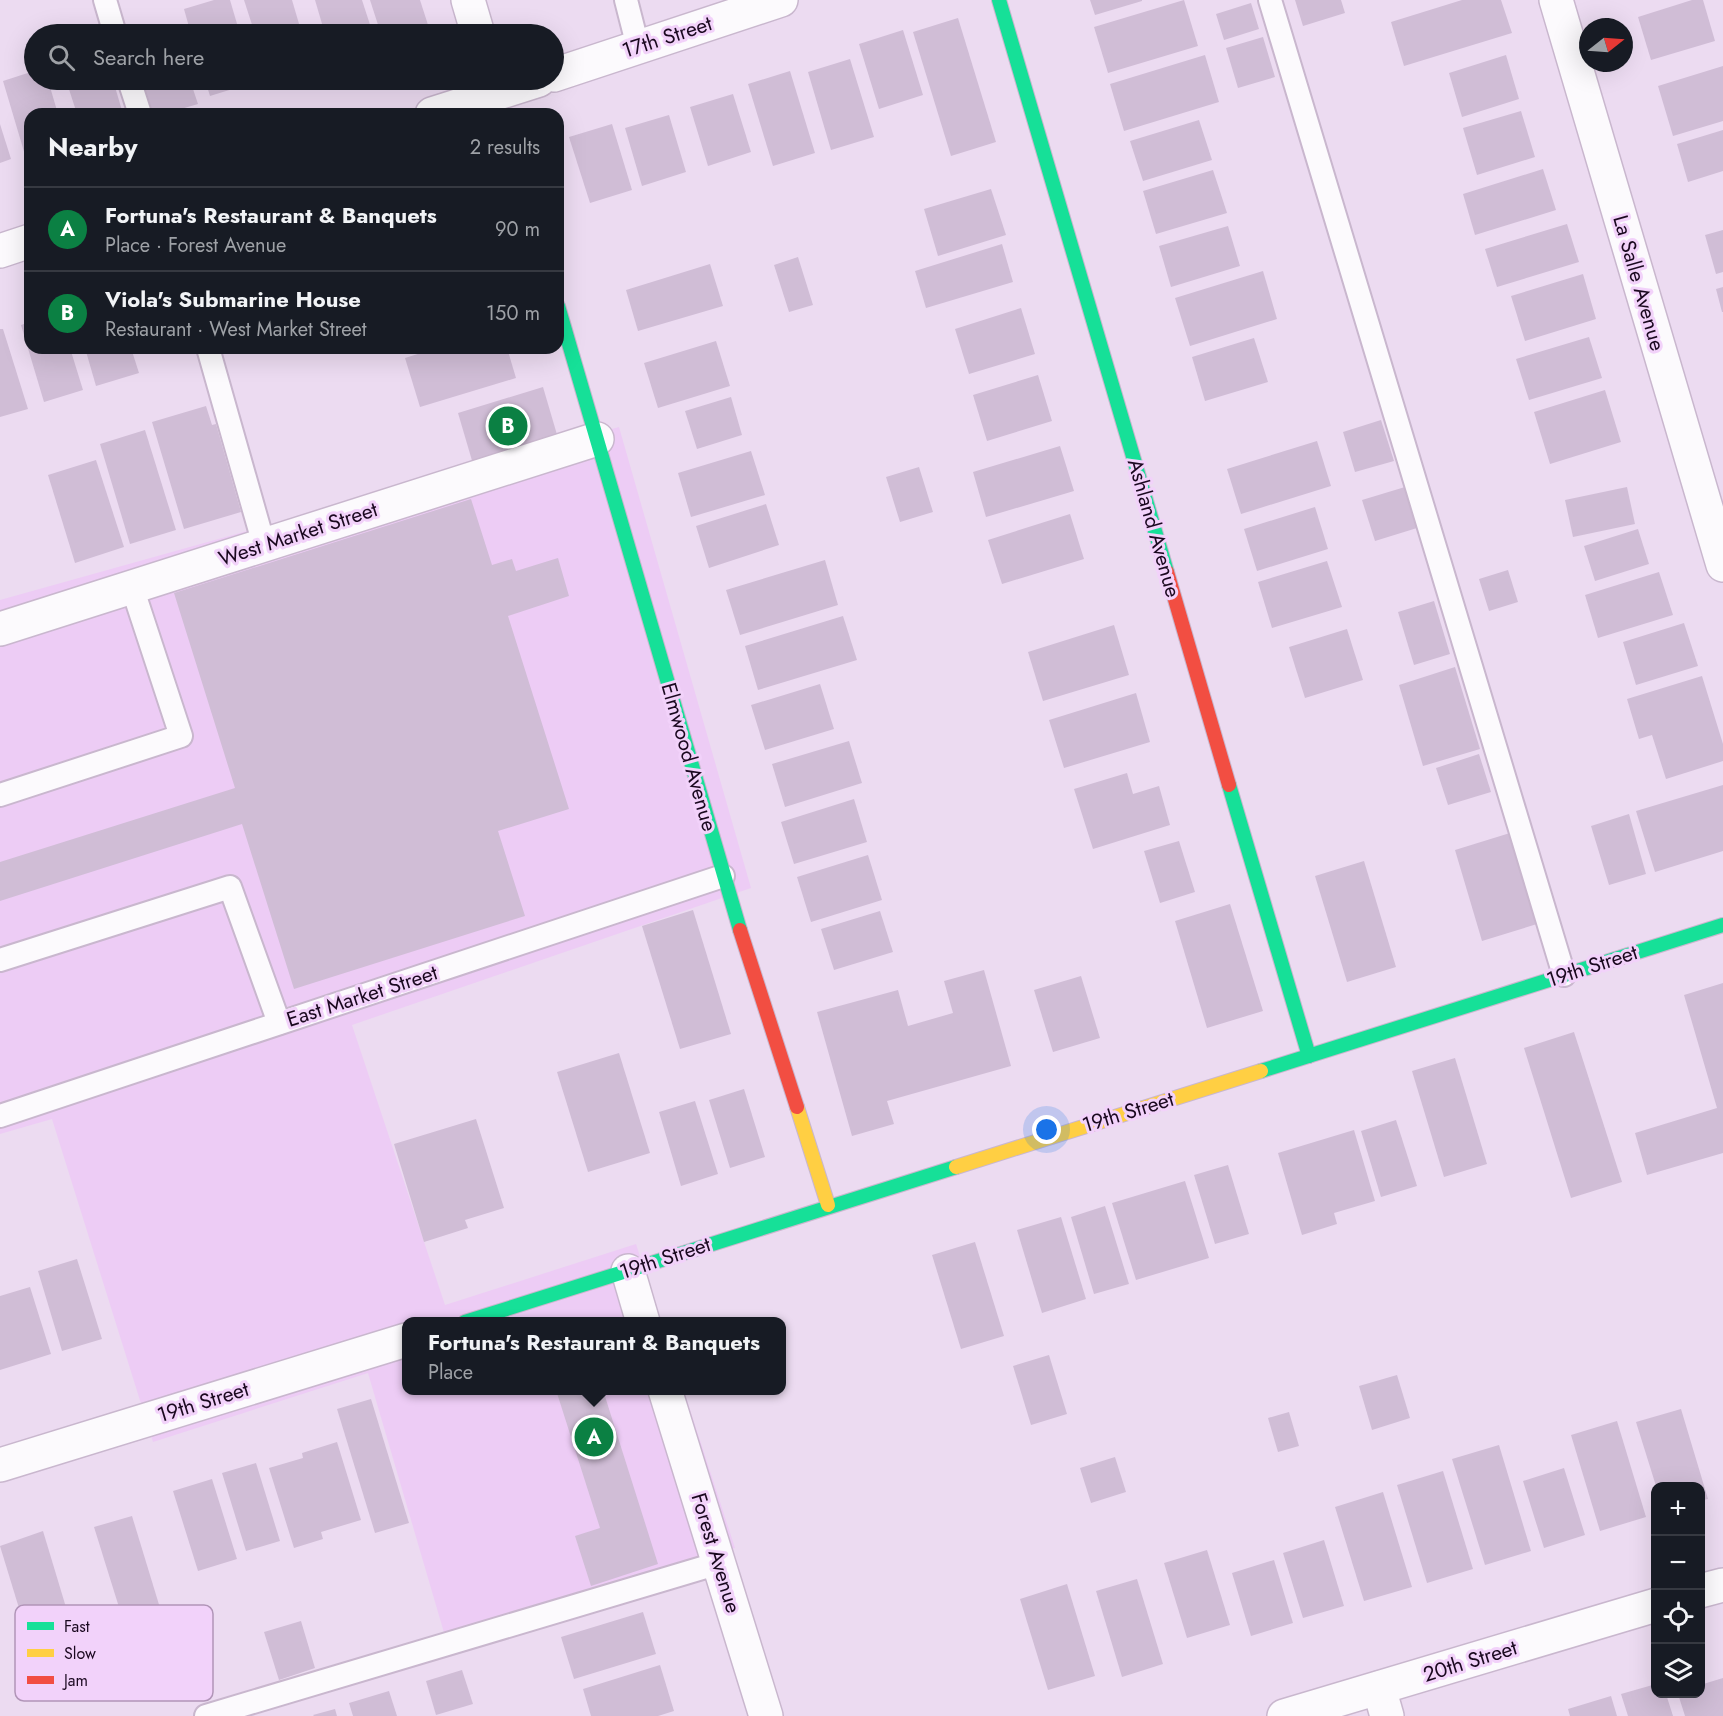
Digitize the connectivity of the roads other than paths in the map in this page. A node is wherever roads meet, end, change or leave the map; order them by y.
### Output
1 (105, 0) edge
2 (468, 0) edge
3 (626, 0) edge
4 (781, 0) edge
5 (999, 0) edge
6 (1270, 0) edge
7 (1556, 0) edge
8 (113, 24) edge
9 (475, 24) edge
10 (638, 47) junction
11 (564, 72) edge
12 (132, 90) edge
13 (513, 90) edge
14 (497, 96) edge
15 (138, 108) edge
16 (454, 108) edge
17 (24, 243) edge
18 (0, 251) edge
19 (564, 326) edge
20 (210, 354) edge
21 (597, 439) junction
22 (264, 545) junction
23 (1723, 566) edge
24 (132, 587) junction
25 (0, 629) edge
26 (0, 795) edge
27 (723, 876) junction
28 (1723, 925) edge
29 (0, 960) edge
30 (1564, 975) junction
31 (279, 1023) junction
32 (1310, 1056) junction
33 (0, 1116) edge
34 (828, 1205) junction
35 (627, 1271) junction
36 (481, 1317) edge
37 (641, 1317) edge
38 (402, 1341) edge
39 (667, 1395) edge
40 (0, 1465) edge
41 (719, 1563) junction
42 (1723, 1585) edge
43 (1705, 1590) edge
44 (1651, 1607) edge
45 (1383, 1702) edge
46 (206, 1716) edge
47 (766, 1716) edge
48 (1284, 1716) edge

1 - 8 lane
2 - 9 street
3 - 10 lane
4 - 10 street, 17th Street
5 - 32 street, Ashland Avenue
6 - 30 lane
7 - 23 street, La Salle Avenue
10 - 11 street, 17th Street
12 - 15 lane
13 - 14 street
14 - 16 street
17 - 18 street
19 - 21 street, Elmwood Avenue
20 - 22 lane
21 - 22 street, West Market Street
21 - 27 street, Elmwood Avenue
22 - 24 street, West Market Street
24 - 25 street, West Market Street
24 - 26 lane
27 - 31 lane, East Market Street
27 - 34 street, Elmwood Avenue
28 - 30 street, 19th Street
29 - 31 lane
30 - 32 street, 19th Street
31 - 33 lane, East Market Street
32 - 34 street, 19th Street
34 - 35 street, 19th Street
35 - 36 street, 19th Street
35 - 37 street
38 - 40 street, 19th Street
39 - 41 street, Forest Avenue
41 - 46 lane
41 - 47 street, Forest Avenue
42 - 43 street
44 - 45 street, 20th Street
45 - 48 street, 20th Street

